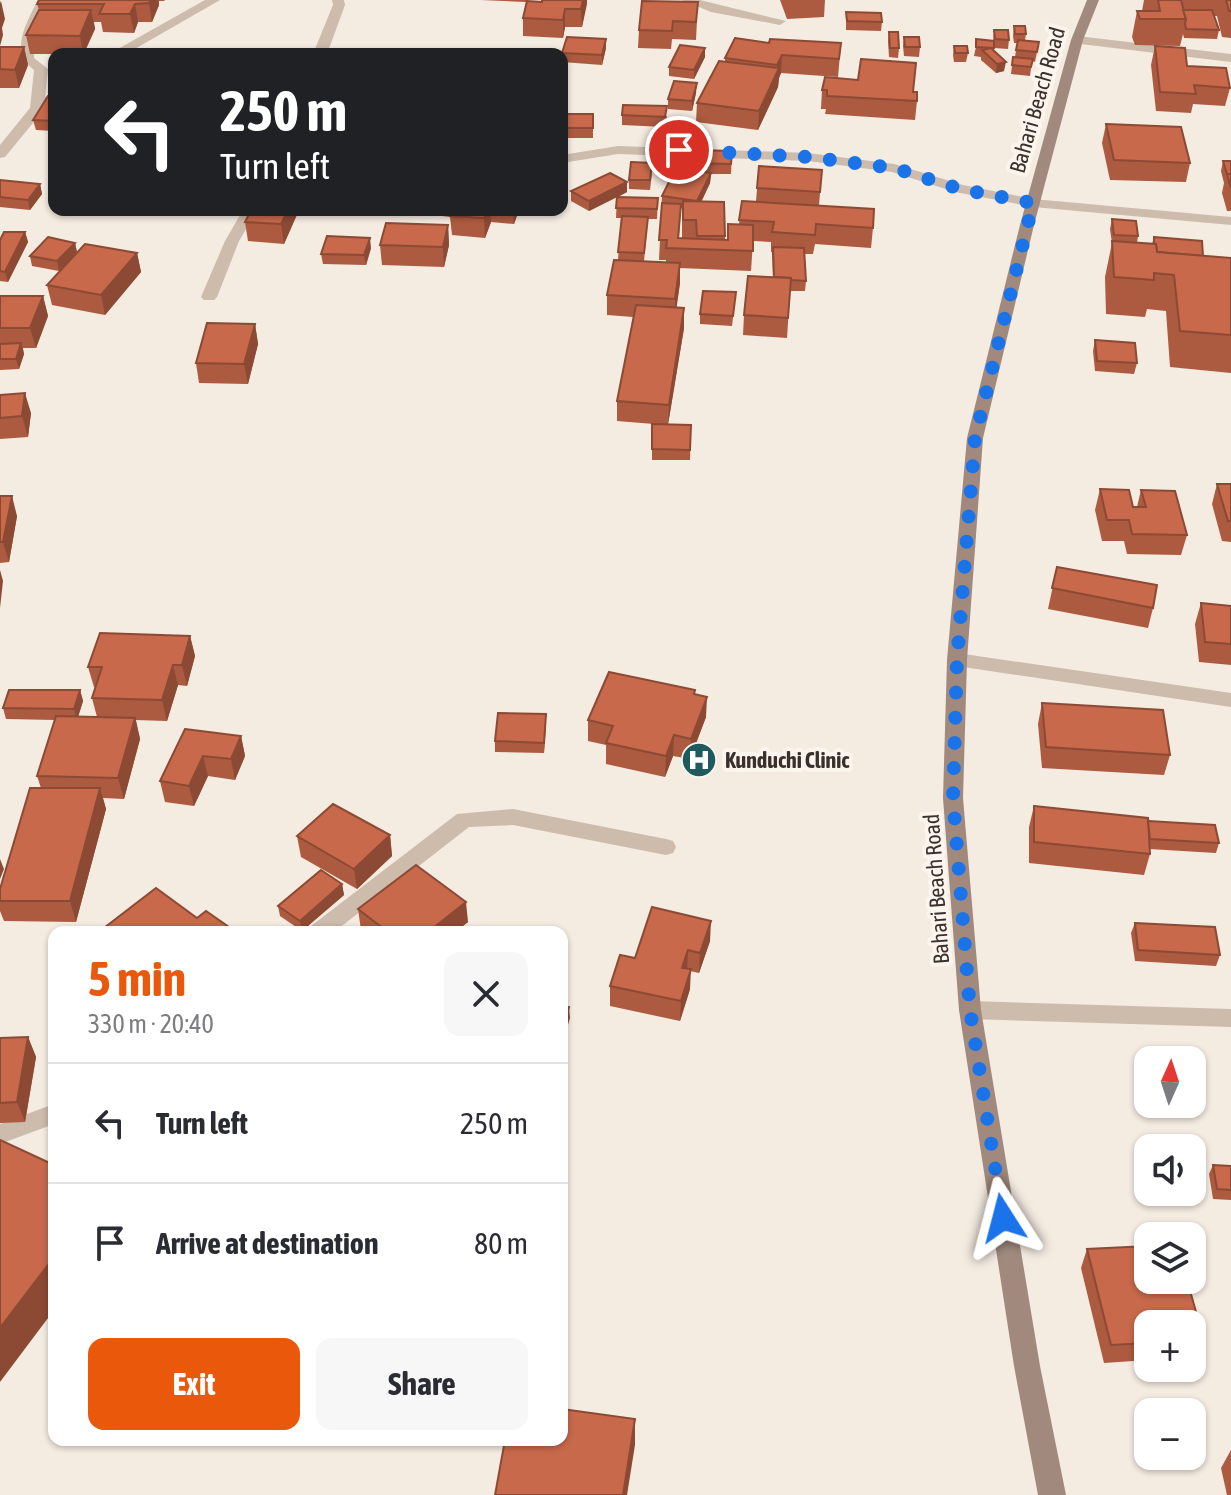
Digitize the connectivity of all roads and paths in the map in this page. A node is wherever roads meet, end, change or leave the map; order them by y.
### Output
1 (44, 0) edge
2 (214, 0) edge
3 (338, 0) edge
4 (688, 0) edge
5 (1093, 0) edge
6 (780, 21) dead end
7 (1077, 40) junction
8 (127, 48) edge
9 (322, 48) edge
10 (1231, 58) edge
11 (48, 101) edge
12 (37, 109) junction
13 (0, 154) edge
14 (568, 158) edge
15 (1033, 203) junction
16 (247, 216) edge
17 (1231, 221) edge
18 (209, 297) dead end
19 (957, 660) junction
20 (1231, 700) edge
21 (666, 847) dead end
22 (327, 926) edge
23 (970, 1010) junction
24 (1231, 1018) edge
25 (48, 1116) edge
26 (0, 1134) edge
27 (1052, 1495) edge

1 - 12 street
2 - 8 street
3 - 9 street
4 - 6 street
5 - 7 street, Bahari Beach Road
7 - 10 street
7 - 15 street, Bahari Beach Road
11 - 12 street
12 - 13 street
14 - 15 street
15 - 17 street
15 - 19 street, Bahari Beach Road
16 - 18 street
19 - 20 street
19 - 23 street, Bahari Beach Road
21 - 22 street
23 - 24 street
23 - 27 street, Bahari Beach Road
25 - 26 street

